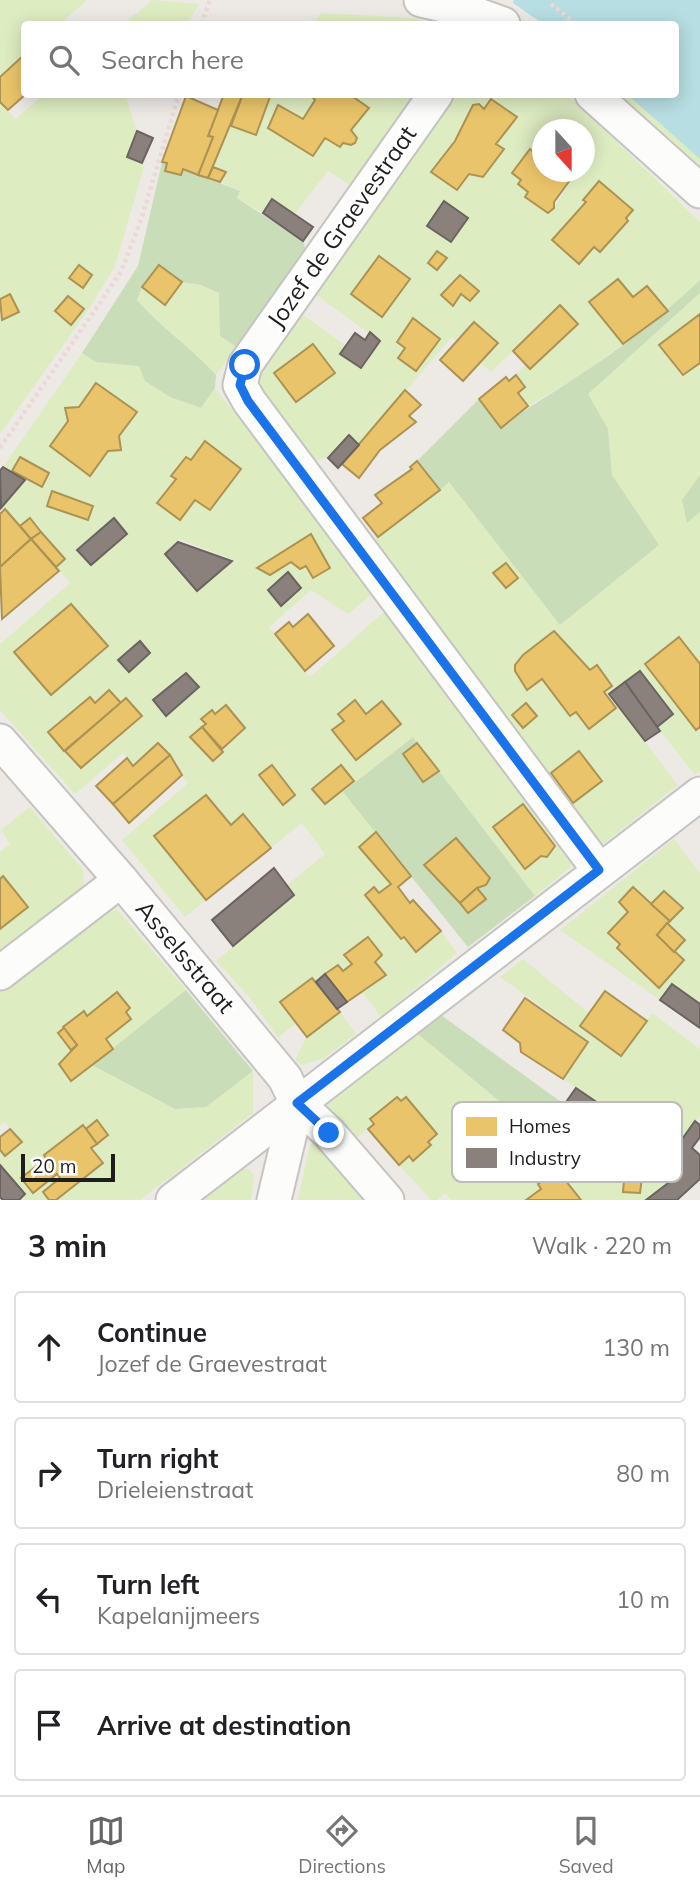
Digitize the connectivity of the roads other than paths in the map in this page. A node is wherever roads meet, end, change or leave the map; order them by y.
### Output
1 (421, 0) edge
2 (489, 21) edge
3 (433, 98) edge
4 (596, 98) edge
5 (700, 191) edge
6 (0, 741) edge
7 (700, 794) edge
8 (599, 870) junction
9 (121, 880) junction
10 (0, 973) edge
11 (297, 1103) junction
12 (173, 1200) edge
13 (274, 1200) edge
14 (387, 1200) edge

1 - 2 street
3 - 8 street, Jozef de Graevestraat
4 - 5 street
6 - 9 street, Asselsstraat
7 - 8 street
8 - 11 street
9 - 10 street
9 - 11 street, Asselsstraat
11 - 12 street
11 - 13 street
11 - 14 street, Asselsstraat

